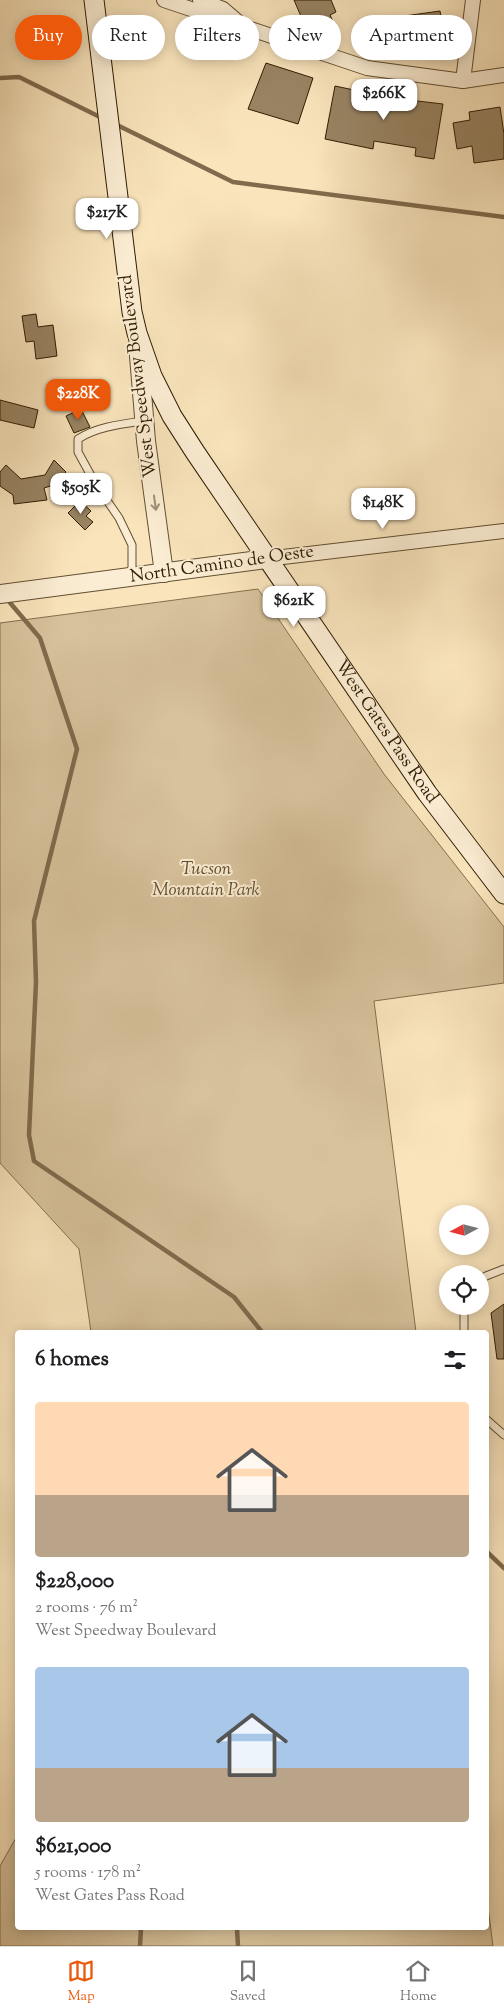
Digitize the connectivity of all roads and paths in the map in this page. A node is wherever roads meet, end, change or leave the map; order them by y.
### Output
1 (94, 0) edge
2 (164, 0) edge
3 (200, 0) edge
4 (473, 0) edge
5 (190, 4) edge
6 (216, 15) edge
7 (230, 15) edge
8 (259, 31) edge
9 (504, 75) edge
10 (463, 81) junction
11 (137, 333) junction
12 (143, 421) junction
13 (504, 531) edge
14 (266, 559) junction
15 (164, 573) junction
16 (132, 577) junction
17 (0, 594) edge
18 (504, 894) edge
19 (504, 1269) edge
20 (489, 1275) edge
21 (464, 1315) edge
22 (464, 1330) edge
23 (489, 1422) edge
24 (504, 1435) edge

1 - 11 main road, West Speedway Boulevard
2 - 5 street
3 - 7 street
4 - 10 street
5 - 6 street
8 - 10 street
9 - 10 street
11 - 12 street, West Speedway Boulevard
11 - 14 main road, West Gates Pass Road
12 -> 15 street, West Speedway Boulevard
12 - 16 lane
13 - 14 street, North Camino de Oeste
14 - 15 street, North Camino de Oeste
14 - 18 main road, West Gates Pass Road
15 - 16 street, North Camino de Oeste
16 - 17 street, North Camino de Oeste
19 - 20 lane
21 - 22 lane
23 - 24 lane

